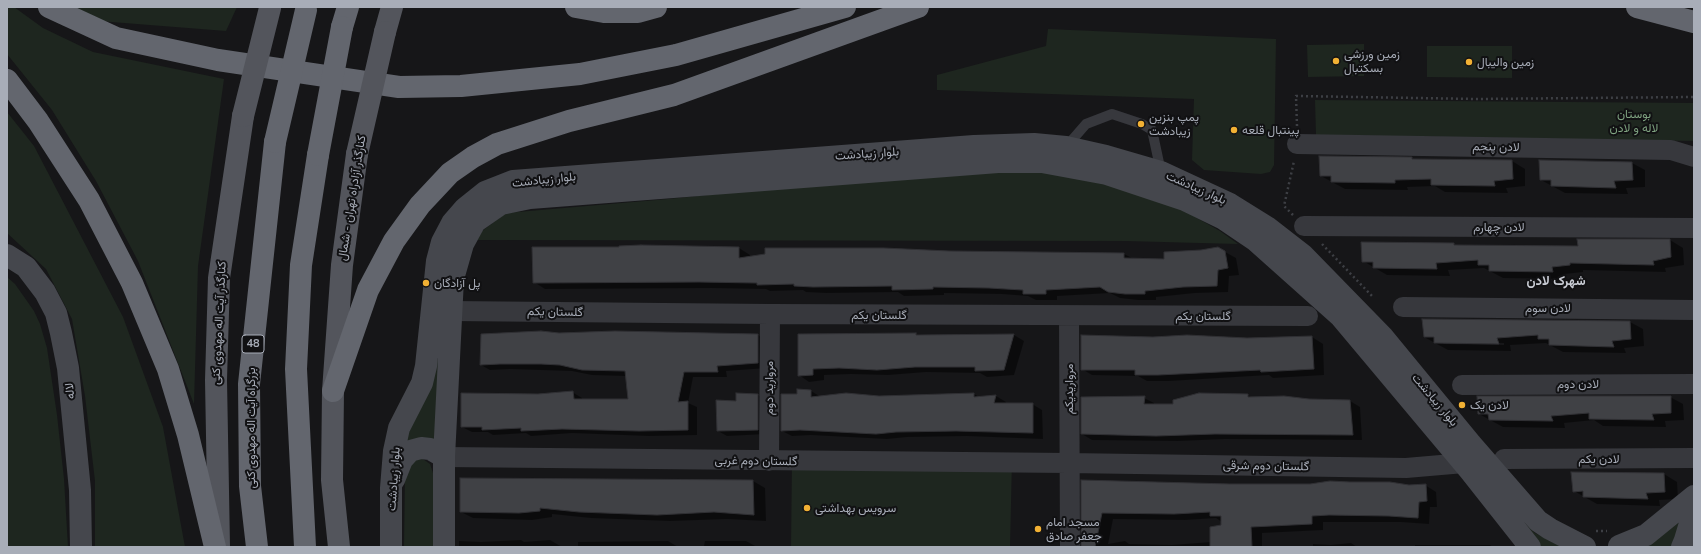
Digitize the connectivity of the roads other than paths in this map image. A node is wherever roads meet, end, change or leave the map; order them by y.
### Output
1 (49, 7) edge
2 (392, 7) edge
3 (576, 7) edge
4 (656, 7) edge
5 (845, 7) edge
6 (918, 7) edge
7 (1637, 7) edge
8 (271, 8) edge
9 (307, 9) edge
10 (345, 17) edge
11 (1694, 22) edge
12 (7, 80) edge
13 (1297, 144) road end
14 (1066, 147) junction
15 (1694, 157) edge
16 (1161, 172) junction
17 (1304, 226) road end
18 (1694, 228) edge
19 (7, 255) edge
20 (1403, 307) dead end
21 (1694, 310) edge
22 (450, 311) junction
23 (770, 314) junction
24 (1070, 316) junction
25 (1308, 316) dead end
26 (1694, 384) edge
27 (1462, 385) dead end
28 (333, 391) junction
29 (444, 457) junction
30 (1694, 458) edge
31 (1504, 459) dead end
32 (768, 461) junction
33 (1068, 463) junction
34 (1464, 463) junction
35 (391, 488) junction
36 (1694, 496) edge
37 (1694, 510) edge
38 (1526, 544) edge
39 (81, 547) edge
40 (214, 547) edge
41 (220, 547) edge
42 (257, 547) edge
43 (305, 547) edge
44 (339, 547) edge
45 (391, 547) edge
46 (444, 547) edge
47 (1070, 547) edge
48 (1585, 547) edge
49 (1620, 547) edge
50 (1682, 547) edge

1 - 5 highway
2 - 28 main road, کنارگذر آزادراه تهران - شمال, bridge
3 - 4 highway
6 - 28 highway
7 - 11 highway
8 - 41 main road, کنارگذر آیت اله مهدوی کنی, bridge
9 - 42 highway, بزرگراه آیت اله مهدوی کنی / 48, bridge
10 - 43 highway, bridge
12 - 40 highway
13 - 15 street, لادن پنجم
14 - 16 street, بلوار زیبادشت
14 - 16 lane
14 - 35 street, بلوار زیبادشت
16 - 48 street, بلوار زیبادشت
17 - 18 street, لادن چهارم
19 - 39 street, لاله
20 - 21 street, لادن سوم
22 - 23 street, گلستان یکم
22 - 29 street, بلوار زیبادشت
22 - 34 street, بلوار زیبادشت
23 - 24 street, گلستان یکم
23 - 32 street, مروارید دوم
24 - 25 street, گلستان یکم
24 - 33 street, مرواریدیکم
26 - 27 street, لادن دوم
28 - 44 main road
29 - 32 street, گلستان دوم غربی
29 - 35 street
29 - 46 street, بلوار زیبادشت
30 - 31 street, لادن یکم
32 - 33 street, گلستان دوم غربی
33 - 34 street, گلستان دوم شرقی
33 - 47 street, مرواریدیکم
34 - 38 street, بلوار زیبادشت
35 - 45 street, بلوار زیبادشت
36 - 49 street
37 - 50 street
48 - 49 street

